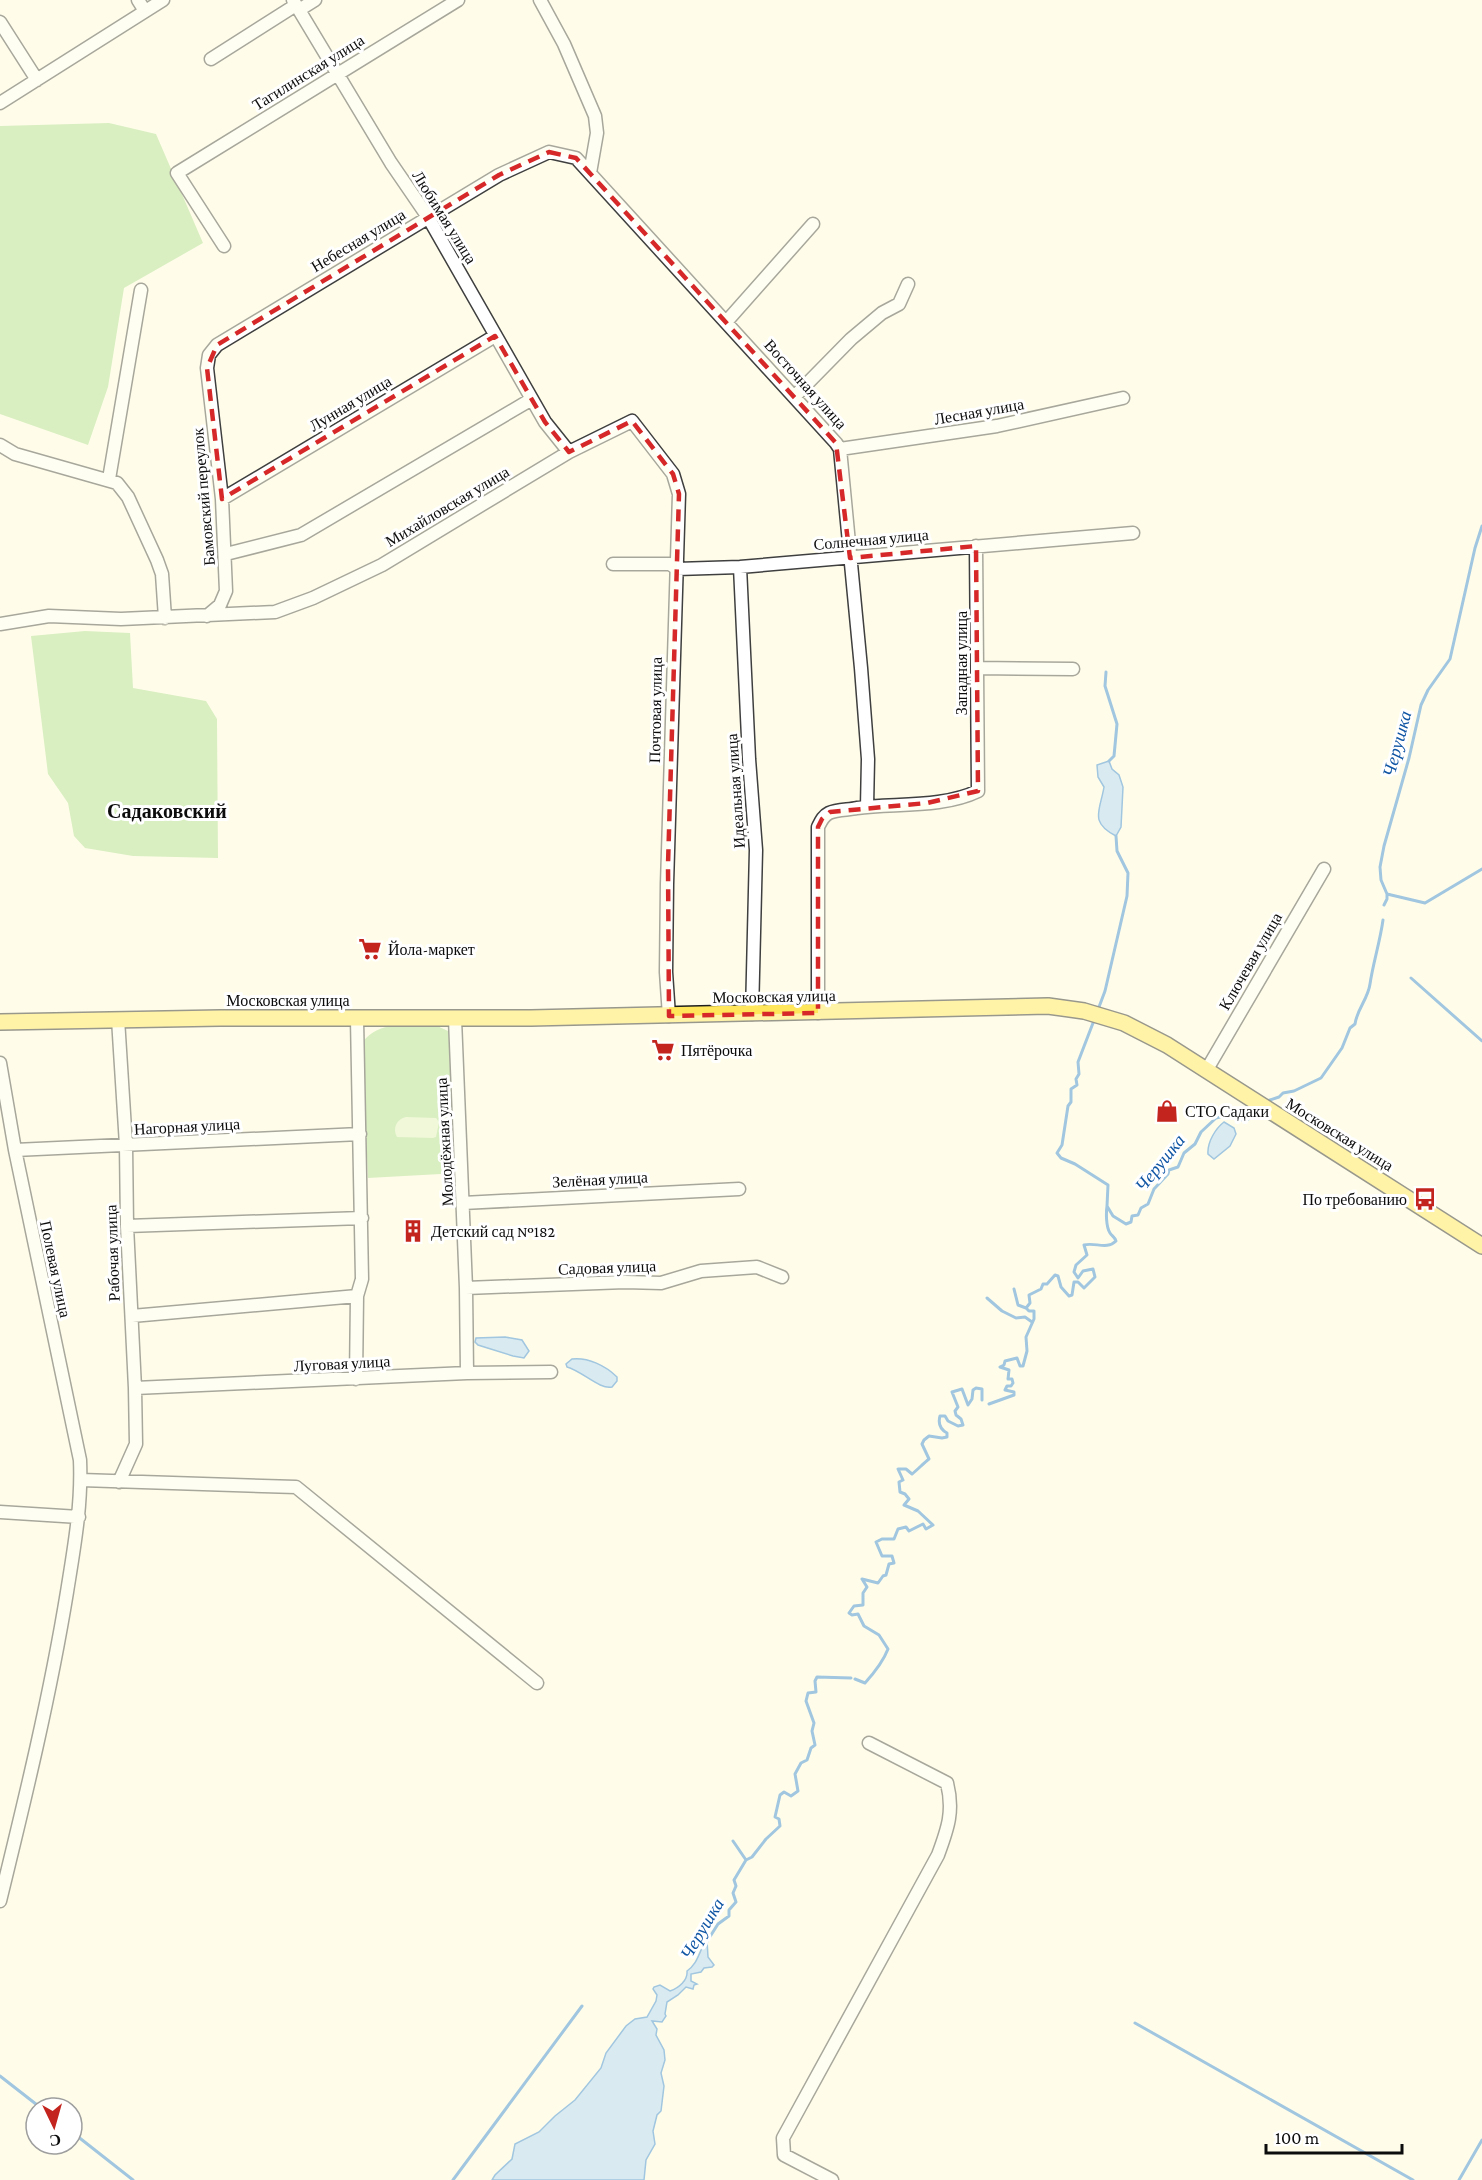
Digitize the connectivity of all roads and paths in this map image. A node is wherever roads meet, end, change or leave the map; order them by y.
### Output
1 (138, 0) edge
2 (163, 0) edge
3 (315, 0) edge
4 (458, 0) edge
5 (540, 0) edge
6 (296, 5) edge
7 (145, 11) junction
8 (0, 22) edge
9 (211, 59) dead end
10 (337, 73) junction
11 (37, 80) junction
12 (0, 103) edge
13 (576, 158) joint
14 (590, 173) junction
15 (428, 217) junction
16 (813, 224) dead end
17 (224, 246) dead end
18 (908, 284) dead end
19 (141, 290) dead end
20 (727, 321) junction
21 (495, 336) junction
22 (207, 368) joint
23 (795, 396) junction
24 (1124, 398) dead end
25 (532, 399) junction
26 (632, 421) joint
27 (0, 445) edge
28 (840, 449) junction
29 (568, 452) junction
30 (109, 479) junction
31 (222, 499) junction
32 (1133, 533) dead end
33 (976, 546) junction
34 (226, 554) junction
35 (850, 558) junction
36 (613, 564) dead end
37 (740, 567) junction
38 (677, 569) junction
39 (207, 616) junction
40 (165, 618) junction
41 (0, 624) edge
42 (977, 668) junction
43 (1073, 669) dead end
44 (867, 807) junction
45 (1324, 868) dead end
46 (818, 1013) junction
47 (752, 1014) junction
48 (669, 1016) junction
49 (118, 1019) junction
50 (357, 1019) junction
51 (455, 1019) junction
52 (0, 1022) edge
53 (0, 1063) edge
54 (1206, 1071) junction
55 (4, 1117) edge
56 (360, 1134) junction
57 (126, 1145) junction
58 (15, 1150) junction
59 (739, 1189) dead end
60 (463, 1203) junction
61 (362, 1218) junction
62 (127, 1226) junction
63 (1482, 1246) edge
64 (782, 1277) dead end
65 (466, 1288) junction
66 (357, 1296) junction
67 (132, 1316) junction
68 (467, 1372) junction
69 (551, 1372) dead end
70 (356, 1379) junction
71 (135, 1388) junction
72 (81, 1480) junction
73 (119, 1482) junction
74 (0, 1512) edge
75 (79, 1517) junction
76 (537, 1683) dead end
77 (869, 1743) dead end
78 (0, 1901) edge
79 (832, 2180) edge

1 - 7 street
2 - 7 street
3 - 6 street
4 - 10 street, Тагилинская улица
5 - 14 street
6 - 9 street
6 - 10 street, Любимая улица
7 - 11 street
8 - 11 street
10 - 15 street, Любимая улица
10 - 17 street, Тагилинская улица
11 - 12 street
13 - 14 street, Восточная улица
13 - 15 street, Небесная улица
14 - 20 street, Восточная улица
15 - 21 street, Любимая улица
15 - 22 street, Небесная улица
16 - 20 street
18 - 23 street
19 - 30 street
20 - 23 street, Восточная улица
21 - 25 street, Любимая улица
21 - 31 street, Лунная улица
22 - 31 street, Бамовский переулок
23 - 28 street, Восточная улица
24 - 28 street, Лесная улица
25 - 29 street, Любимая улица
25 - 34 street
26 - 29 street, Михайловская улица
26 - 38 street, Почтовая улица
27 - 30 street
28 - 35 street, Восточная улица
29 - 39 street, Михайловская улица
30 - 40 street
31 - 34 street, Бамовский переулок
32 - 33 street, Солнечная улица
33 - 35 street, Солнечная улица
33 - 42 street, Западная улица
34 - 39 street, Бамовский переулок
35 - 37 street, Солнечная улица
35 - 44 street, Восточная улица
36 - 38 street, Солнечная улица
37 - 38 street, Солнечная улица
37 - 47 street, Идеальная улица
38 - 48 street, Почтовая улица
39 - 40 street
40 - 41 street
42 - 43 street
42 - 44 street, Западная улица
44 - 46 street
45 - 54 street, Ключевая улица
46 - 47 main road, Московская улица
46 - 54 main road, Московская улица
47 - 48 main road, Московская улица
48 - 51 main road, Московская улица
49 - 50 main road, Московская улица
49 - 52 main road, Московская улица
49 - 57 street, Рабочая улица
50 - 51 main road, Московская улица
50 - 56 street
51 - 60 street, Молодёжная улица
53 - 55 street, Полевая улица
54 - 63 main road, Московская улица
55 - 58 street, Полевая улица
56 - 57 street, Нагорная улица
56 - 61 street
57 - 58 street, Нагорная улица
57 - 62 street, Рабочая улица
58 - 72 street, Полевая улица
59 - 60 street, Зелёная улица
60 - 65 street, Молодёжная улица
61 - 62 street
61 - 66 street
62 - 67 street, Рабочая улица
64 - 65 street, Садовая улица
65 - 68 street, Молодёжная улица
66 - 67 street
66 - 70 street
67 - 71 street, Рабочая улица
68 - 69 street, Луговая улица
68 - 70 street, Луговая улица
70 - 71 street, Луговая улица
71 - 73 street, Рабочая улица
72 - 73 street
72 - 75 street, Полевая улица
73 - 76 street
74 - 75 street
75 - 78 street, Полевая улица
77 - 79 street

